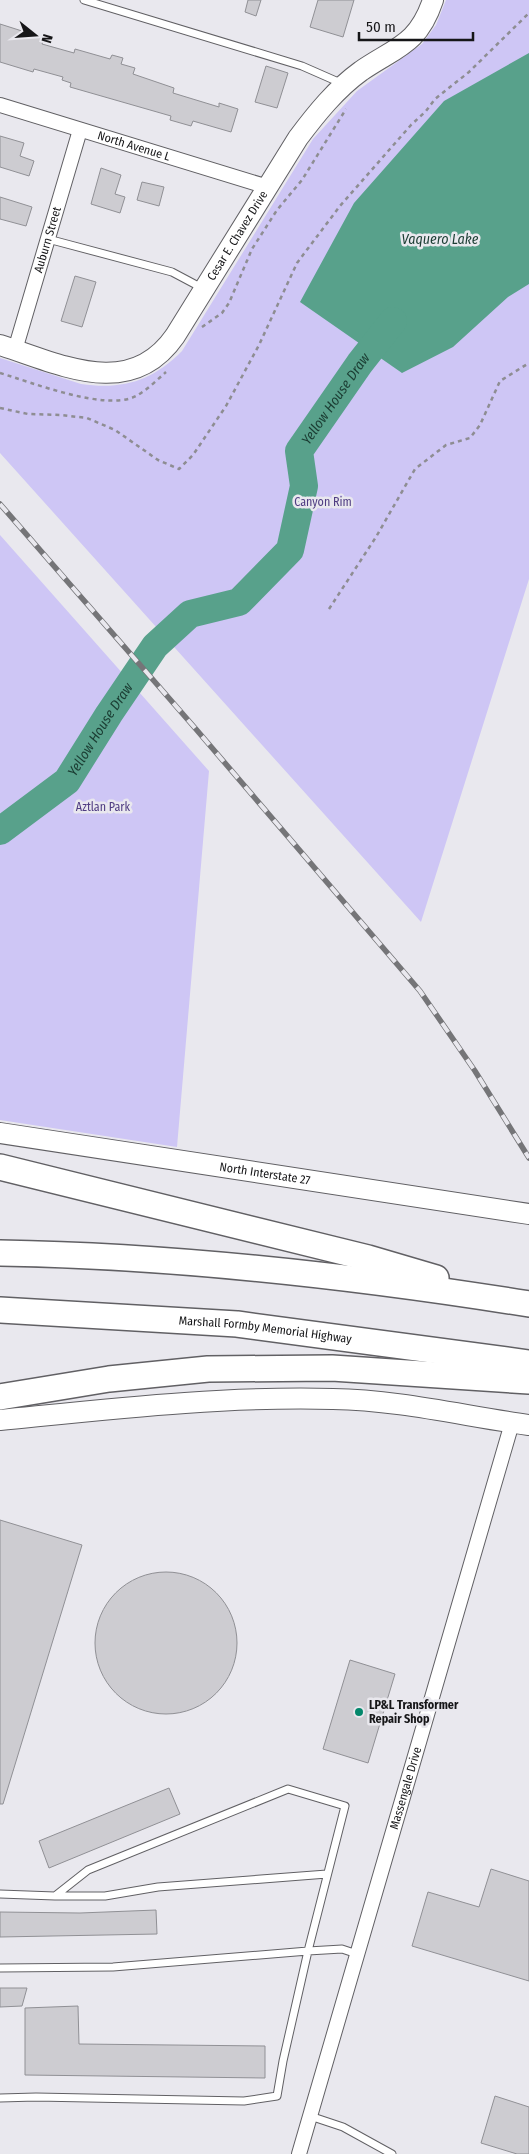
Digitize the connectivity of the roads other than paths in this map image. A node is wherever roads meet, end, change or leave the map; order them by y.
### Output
1 (84, 0) edge
2 (432, 0) edge
3 (344, 85) junction
4 (0, 105) edge
5 (80, 130) junction
6 (268, 188) junction
7 (48, 240) junction
8 (204, 289) junction
9 (7, 347) edge
10 (0, 1133) edge
11 (0, 1167) edge
12 (529, 1214) edge
13 (0, 1252) edge
14 (498, 1299) junction
15 (529, 1304) edge
16 (0, 1310) edge
17 (529, 1363) edge
18 (529, 1381) edge
19 (0, 1397) edge
20 (0, 1420) edge
21 (521, 1424) edge
22 (327, 1874) junction
23 (0, 1894) edge
24 (55, 1896) junction
25 (308, 1951) junction
26 (358, 1954) junction
27 (0, 1968) edge
28 (0, 2098) edge
29 (310, 2116) junction
30 (299, 2154) edge
31 (392, 2154) edge

1 - 3 lane
2 - 3 main road, Cesar E. Chavez Drive
3 - 6 main road, Cesar E. Chavez Drive
4 - 5 street, North Avenue L
5 - 6 street, North Avenue L
5 - 7 street, Auburn Street
6 - 8 main road, Cesar E. Chavez Drive
7 - 8 lane
7 - 9 street, Auburn Street
8 - 9 main road, Cesar E. Chavez Drive
10 - 12 main road, North Interstate 27
11 - 14 highway
13 - 14 highway
14 - 15 highway
16 - 17 highway, Marshall Formby Memorial Highway
18 - 19 highway
20 - 21 main road
21 - 26 street, Massengale Drive
22 - 24 lane
22 - 24 lane
22 - 25 lane
23 - 24 lane
25 - 26 lane
25 - 27 lane
25 - 28 lane
26 - 29 street, Massengale Drive
29 - 30 street, Massengale Drive
29 - 31 lane

